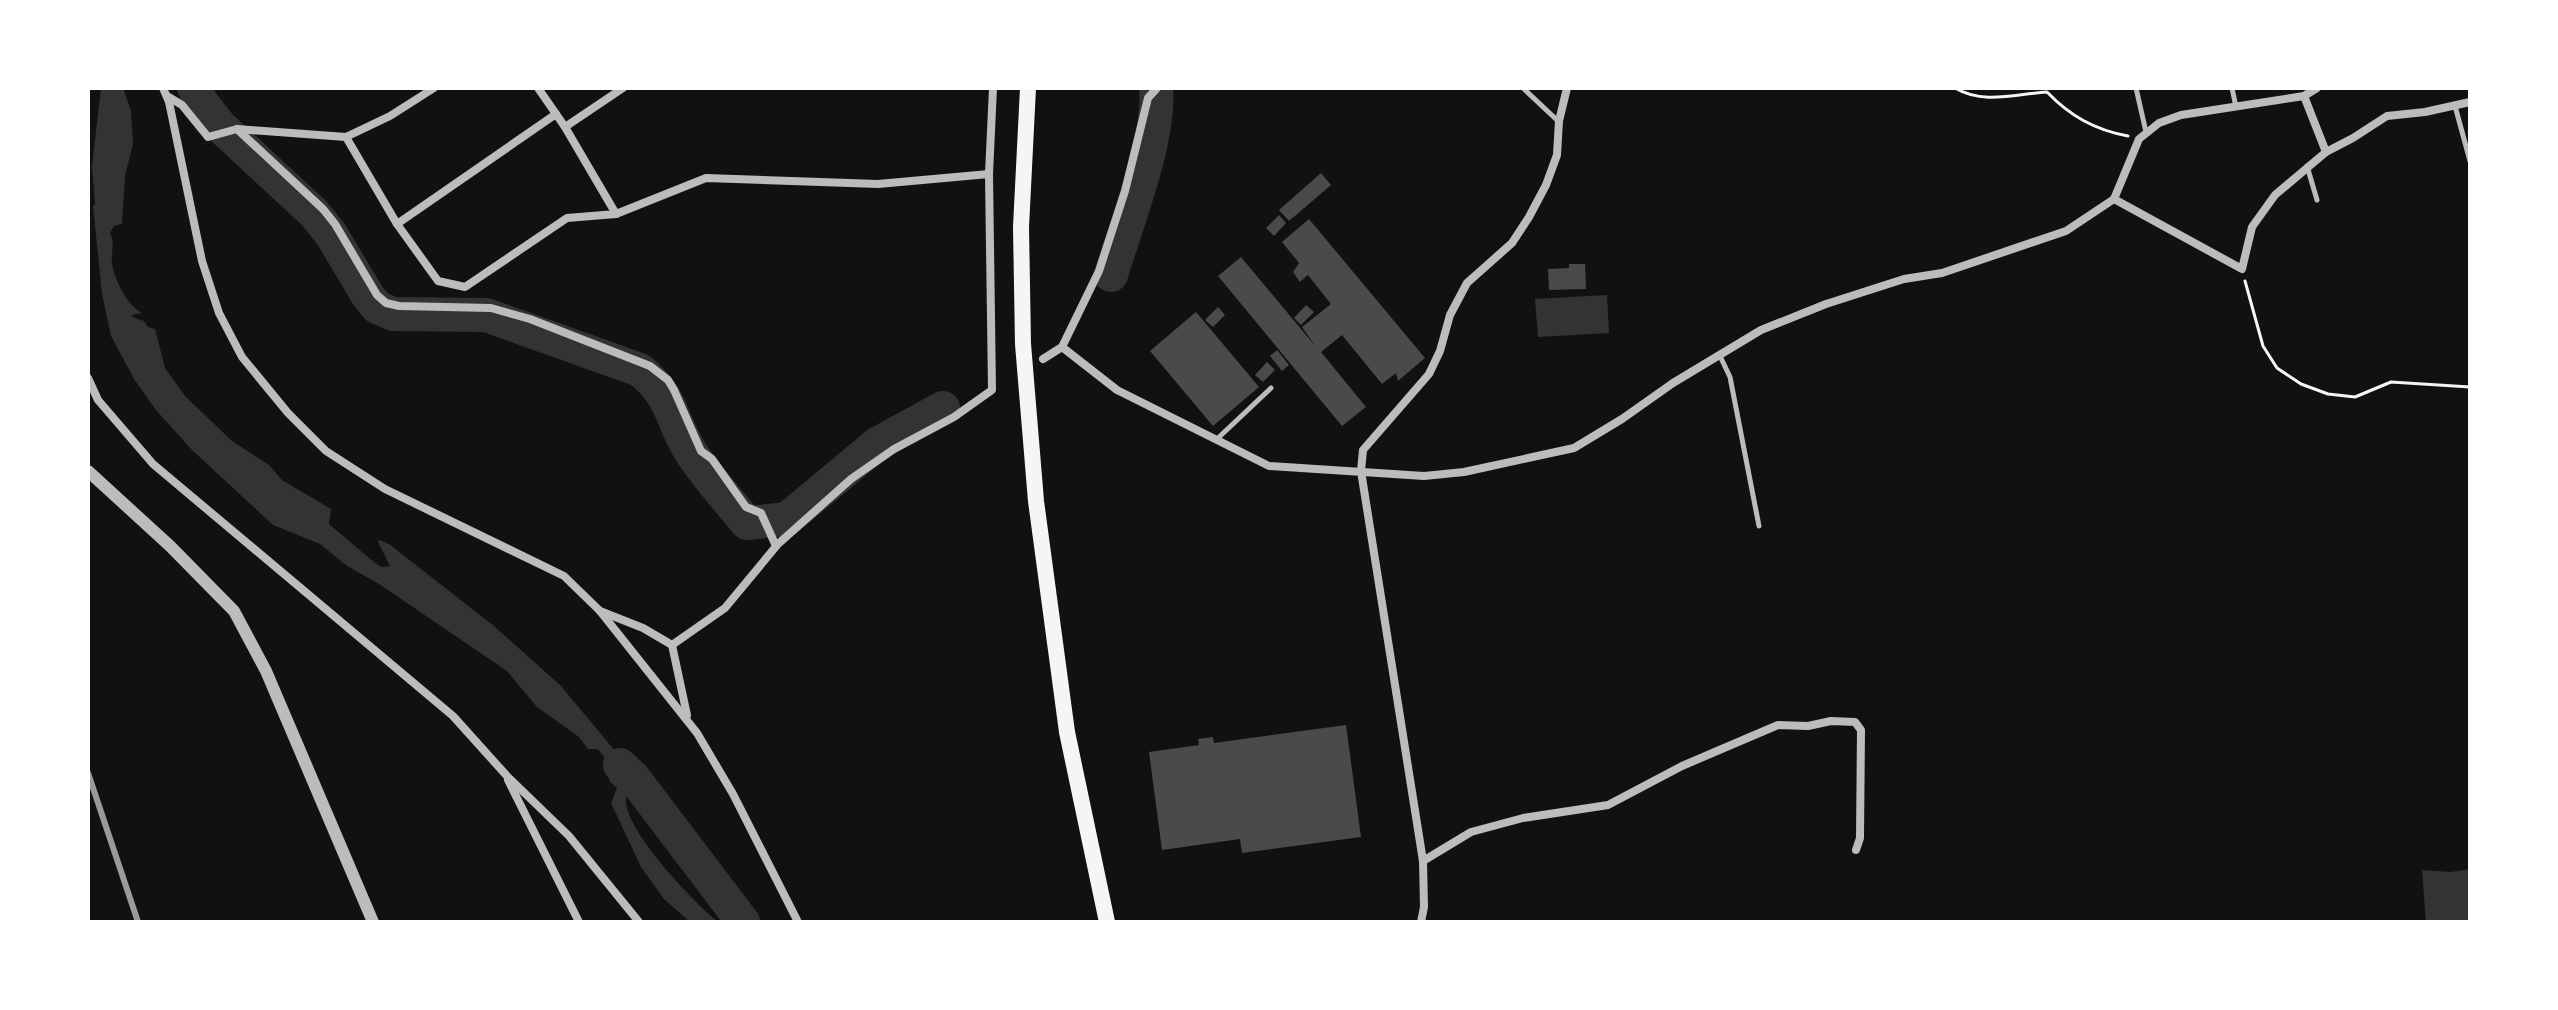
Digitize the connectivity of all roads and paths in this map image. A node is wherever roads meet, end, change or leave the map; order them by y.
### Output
1 (434, 88) edge
2 (538, 88) edge
3 (623, 88) edge
4 (993, 88) edge
5 (1028, 88) edge
6 (1157, 88) edge
7 (1523, 88) edge
8 (1567, 88) edge
9 (1955, 88) edge
10 (2136, 88) edge
11 (2232, 88) edge
12 (2317, 88) edge
13 (165, 92) edge
14 (2304, 96) junction
15 (2470, 102) edge
16 (2455, 106) junction
17 (2236, 107) junction
18 (556, 114) junction
19 (1559, 121) junction
20 (565, 127) junction
21 (237, 129) junction
22 (2143, 136) junction
23 (346, 137) junction
24 (2326, 152) junction
25 (2470, 161) edge
26 (2307, 166) junction
27 (989, 174) junction
28 (2114, 199) junction
29 (2317, 200) dead end
30 (616, 214) junction
31 (397, 224) junction
32 (2242, 269) junction
33 (1062, 347) junction
34 (1720, 355) junction
35 (1043, 359) dead end
36 (88, 378) edge
37 (2470, 387) edge
38 (1271, 388) dead end
39 (1216, 440) junction
40 (88, 471) edge
41 (1361, 471) junction
42 (1759, 526) dead end
43 (776, 546) junction
44 (600, 611) junction
45 (672, 645) junction
46 (688, 720) junction
47 (507, 776) junction
48 (1856, 850) dead end
49 (1423, 861) junction
50 (373, 922) edge
51 (579, 922) edge
52 (639, 922) edge
53 (798, 922) edge
54 (1107, 922) edge
55 (1421, 922) edge

1 - 23 street
2 - 18 street
3 - 20 street
4 - 27 street
5 - 54 highway
6 - 33 street
7 - 19 lane
8 - 19 street
9 - 22 path
10 - 22 lane
11 - 17 lane
12 - 14 street
13 - 21 street
13 - 44 street
14 - 17 street
14 - 24 street
15 - 16 street
16 - 24 street
16 - 25 lane
17 - 22 street
18 - 20 street
18 - 31 street
19 - 41 street
20 - 30 street
21 - 23 street
21 - 43 street
22 - 28 street
23 - 31 street
24 - 26 street
26 - 29 lane
26 - 32 street
27 - 30 street
27 - 43 street
28 - 32 street
28 - 34 street
30 - 31 street
32 - 37 path
33 - 35 street
33 - 39 street
34 - 41 street
34 - 42 lane
36 - 47 street
38 - 39 lane
39 - 41 street
40 - 50 street
41 - 49 street
43 - 45 street
44 - 45 street
44 - 46 street
45 - 46 street
46 - 53 street
47 - 51 street
47 - 52 street
48 - 49 street
49 - 55 street

